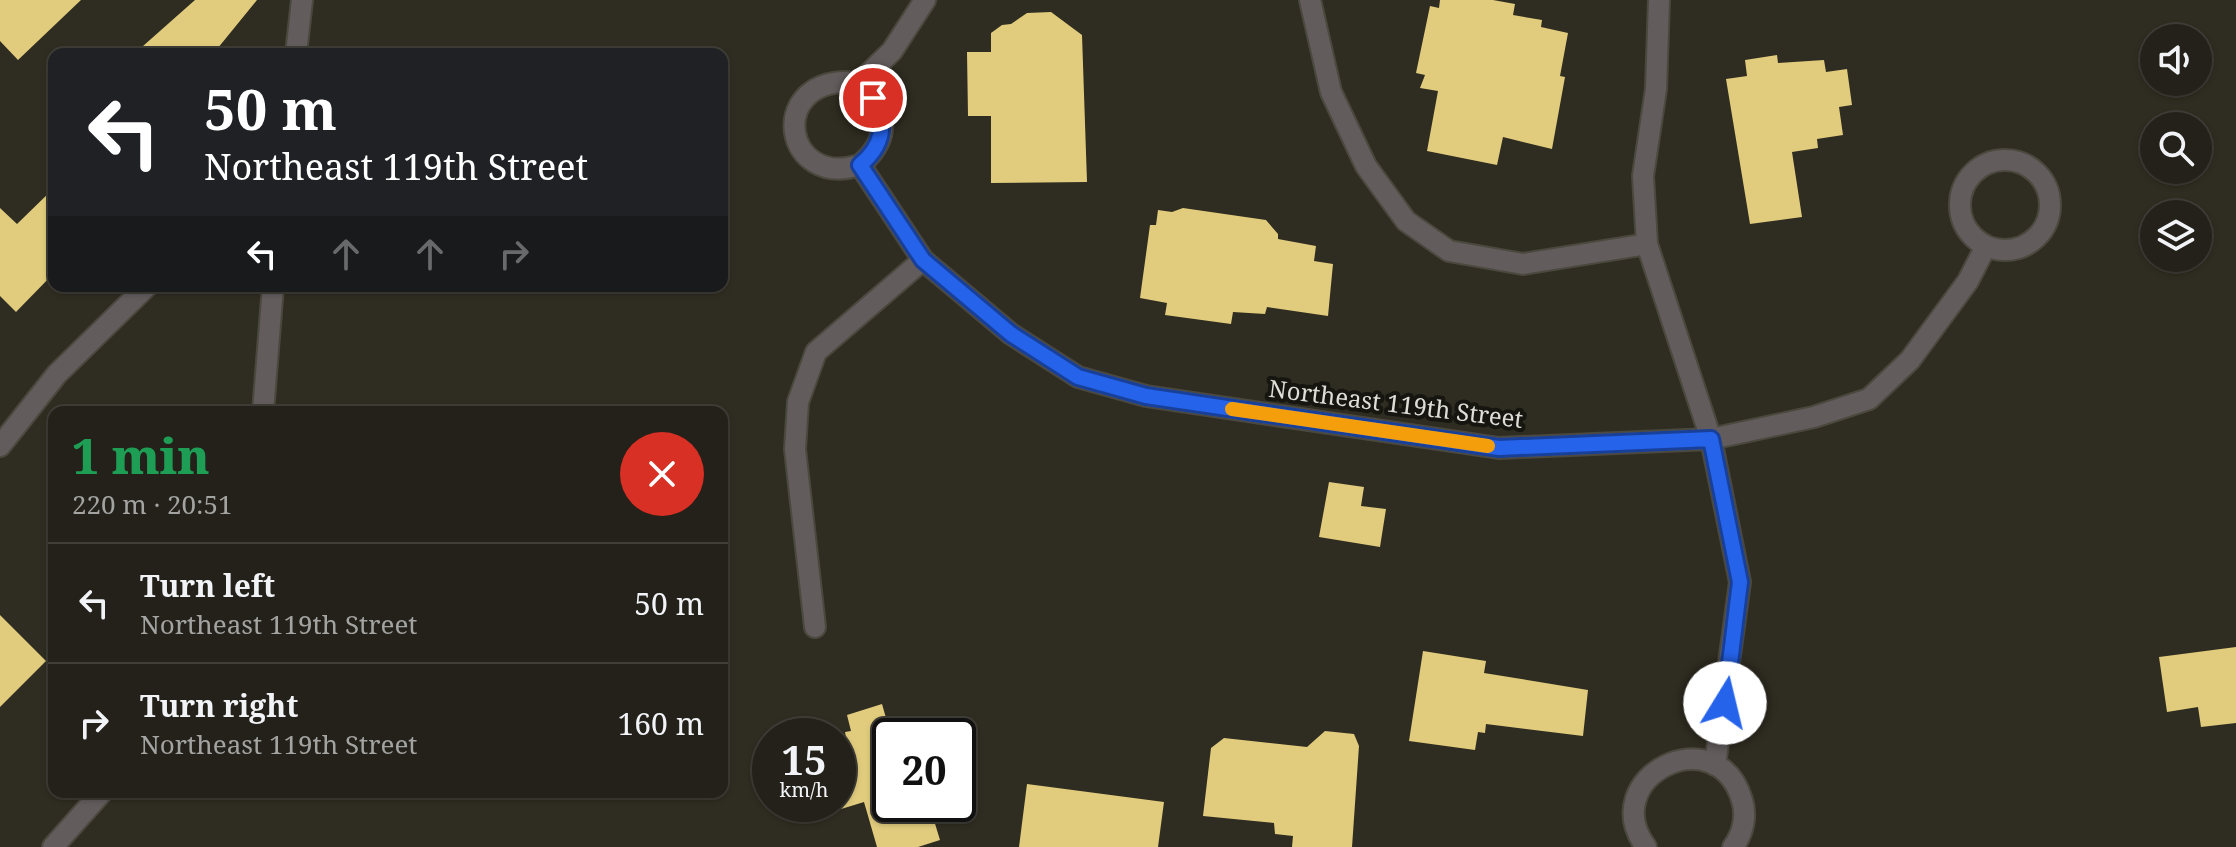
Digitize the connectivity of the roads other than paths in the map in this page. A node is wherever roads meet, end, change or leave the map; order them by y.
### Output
1 (302, 0) edge
2 (925, 0) edge
3 (1310, 0) edge
4 (1659, 0) edge
5 (297, 48) edge
6 (856, 86) junction
7 (860, 165) junction
8 (1647, 244) junction
9 (1986, 246) junction
10 (923, 260) junction
11 (141, 292) edge
12 (273, 292) edge
13 (263, 406) edge
14 (1711, 439) junction
15 (0, 446) edge
16 (815, 627) dead end
17 (1715, 765) junction
18 (97, 798) edge
19 (53, 847) edge
20 (1646, 847) edge
21 (1733, 847) edge

1 - 5 street
2 - 6 street
3 - 8 street
4 - 8 street
6 - 7 street
6 - 7 street
7 - 10 street, Northeast 119th Street
8 - 14 street
9 - 9 street
9 - 14 street, Northeast 119th Street
10 - 14 street, Northeast 119th Street
10 - 16 street
11 - 15 street
12 - 13 street
14 - 17 street
17 - 20 street
17 - 21 street
18 - 19 street

